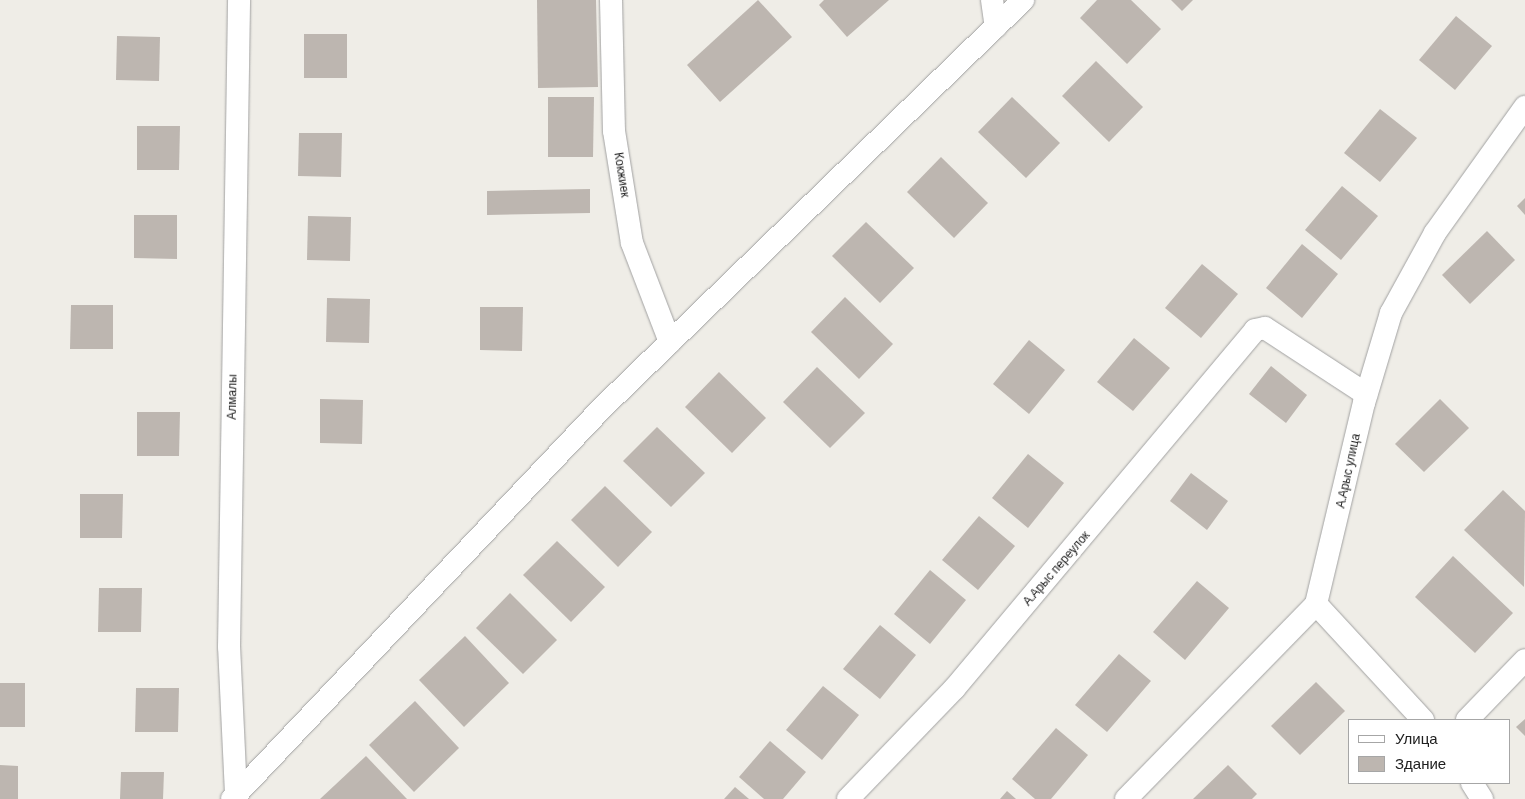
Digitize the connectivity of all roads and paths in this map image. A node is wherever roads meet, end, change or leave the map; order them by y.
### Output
1 (239, 0) edge
2 (611, 0) edge
3 (992, 0) edge
4 (1023, 0) edge
5 (996, 27) junction
6 (1525, 107) edge
7 (670, 342) junction
8 (1366, 394) junction
9 (1316, 604) junction
10 (1525, 660) edge
11 (1422, 719) edge
12 (1468, 719) edge
13 (1473, 784) edge
14 (234, 797) edge
15 (848, 799) edge
16 (1126, 799) edge
17 (1482, 799) edge

1 - 14 street, Алмалы
2 - 7 street, Кокжиек
3 - 5 street
4 - 5 street
5 - 7 street
6 - 8 street, А.Арыс улица
7 - 14 street
8 - 9 street, А.Арыс улица
8 - 15 street, А.Арыс переулок
9 - 11 street
9 - 16 street
10 - 12 street
13 - 17 street

